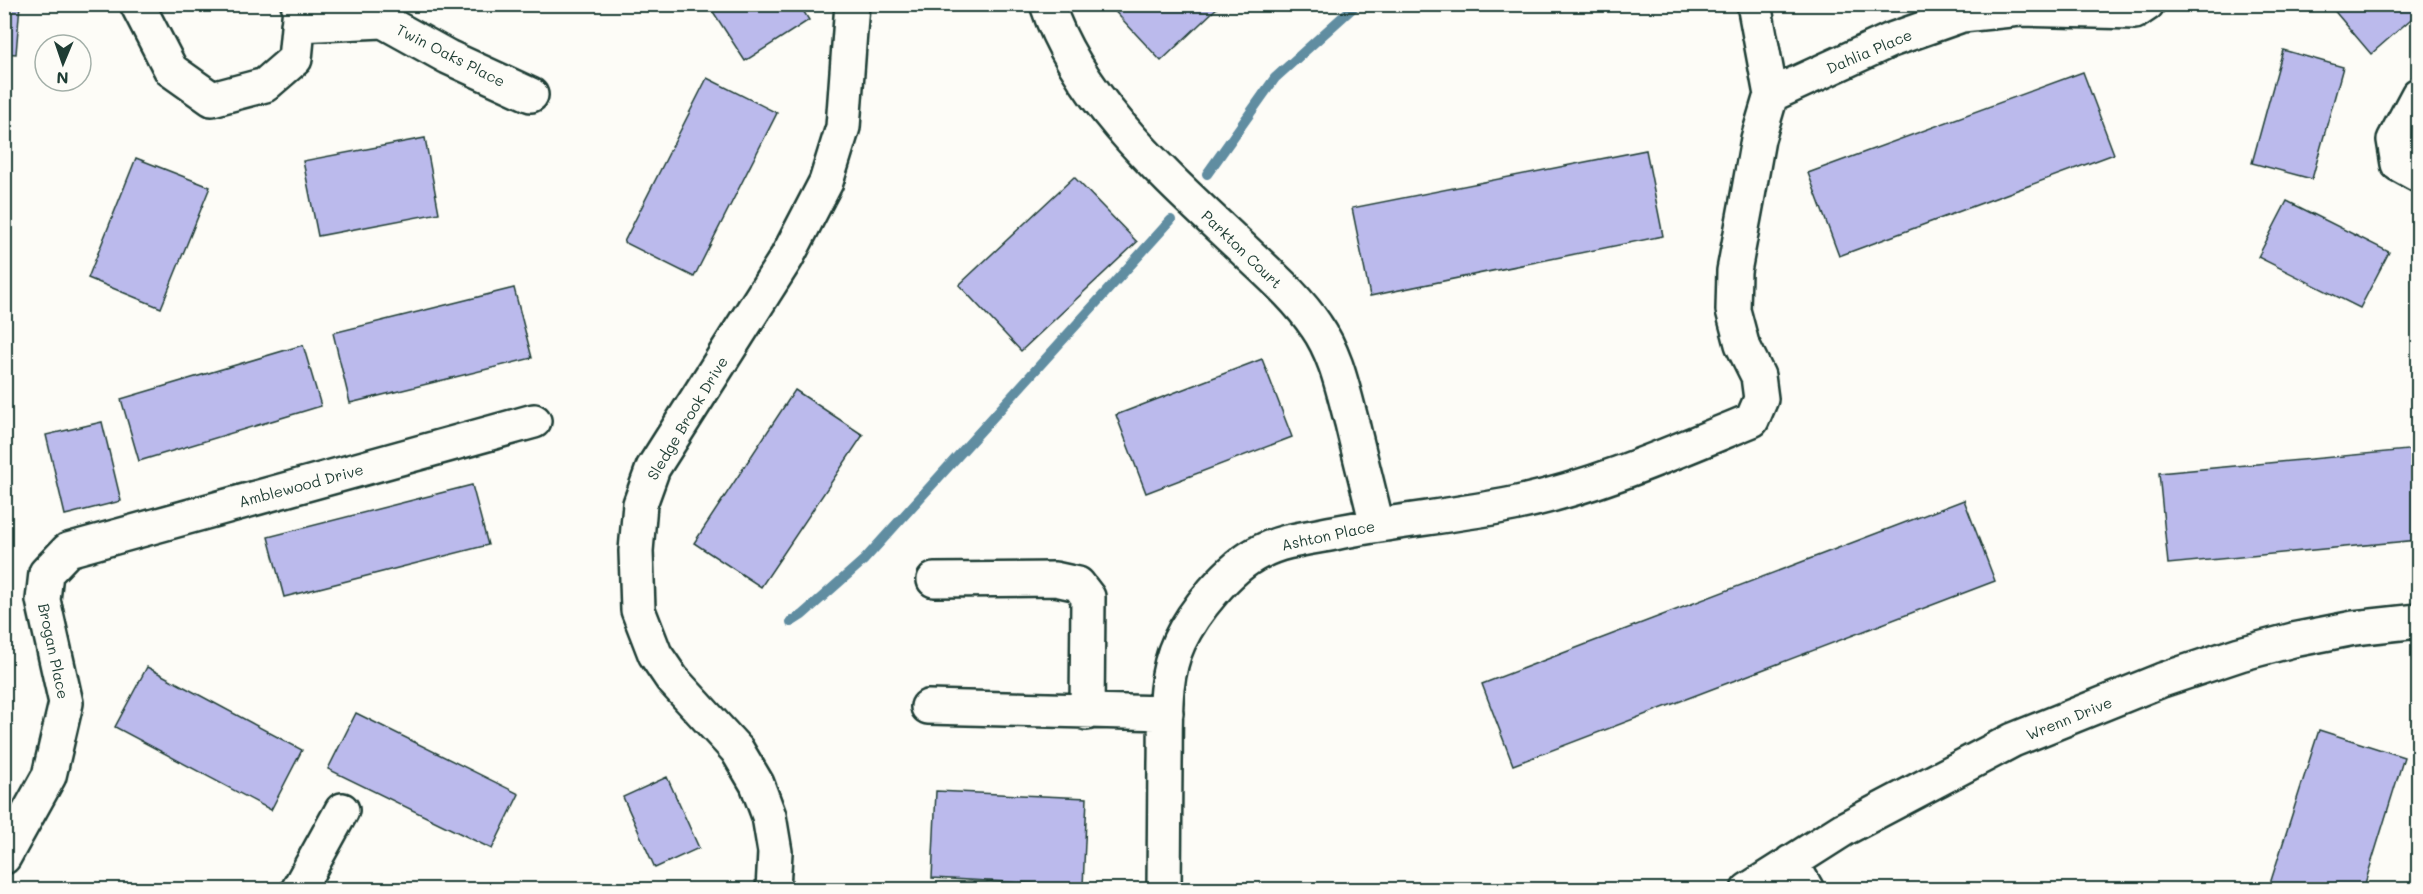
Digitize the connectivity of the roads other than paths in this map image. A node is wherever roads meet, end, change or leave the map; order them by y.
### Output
1 (137, 4) edge
2 (852, 4) edge
3 (1047, 4) edge
4 (1754, 4) edge
5 (2148, 4) edge
6 (298, 15) edge
7 (531, 95) dead end
8 (1771, 95) junction
9 (2418, 95) edge
10 (2418, 175) edge
11 (534, 422) dead end
12 (1377, 525) junction
13 (68, 549) joint
14 (934, 580) dead end
15 (2418, 621) edge
16 (928, 707) dead end
17 (1087, 713) junction
18 (1166, 713) junction
19 (342, 810) dead end
20 (4, 857) edge
21 (1799, 876) edge
22 (298, 890) edge
23 (773, 890) edge
24 (1164, 890) edge
25 (1748, 890) edge

1 - 6 street, Twin Oaks Place
2 - 23 street, Sledge Brook Drive
3 - 12 street, Parkton Court
4 - 8 street
5 - 8 street, Dahlia Place
6 - 7 street, Twin Oaks Place
8 - 12 street, Ashton Place
9 - 10 street
11 - 13 street, Amblewood Drive
12 - 18 street, Ashton Place
13 - 20 street, Brogan Place
14 - 17 street
15 - 21 street, Wrenn Drive
16 - 17 street
17 - 18 street
18 - 24 street, Ashton Place
19 - 22 street
21 - 25 street, Wrenn Drive

